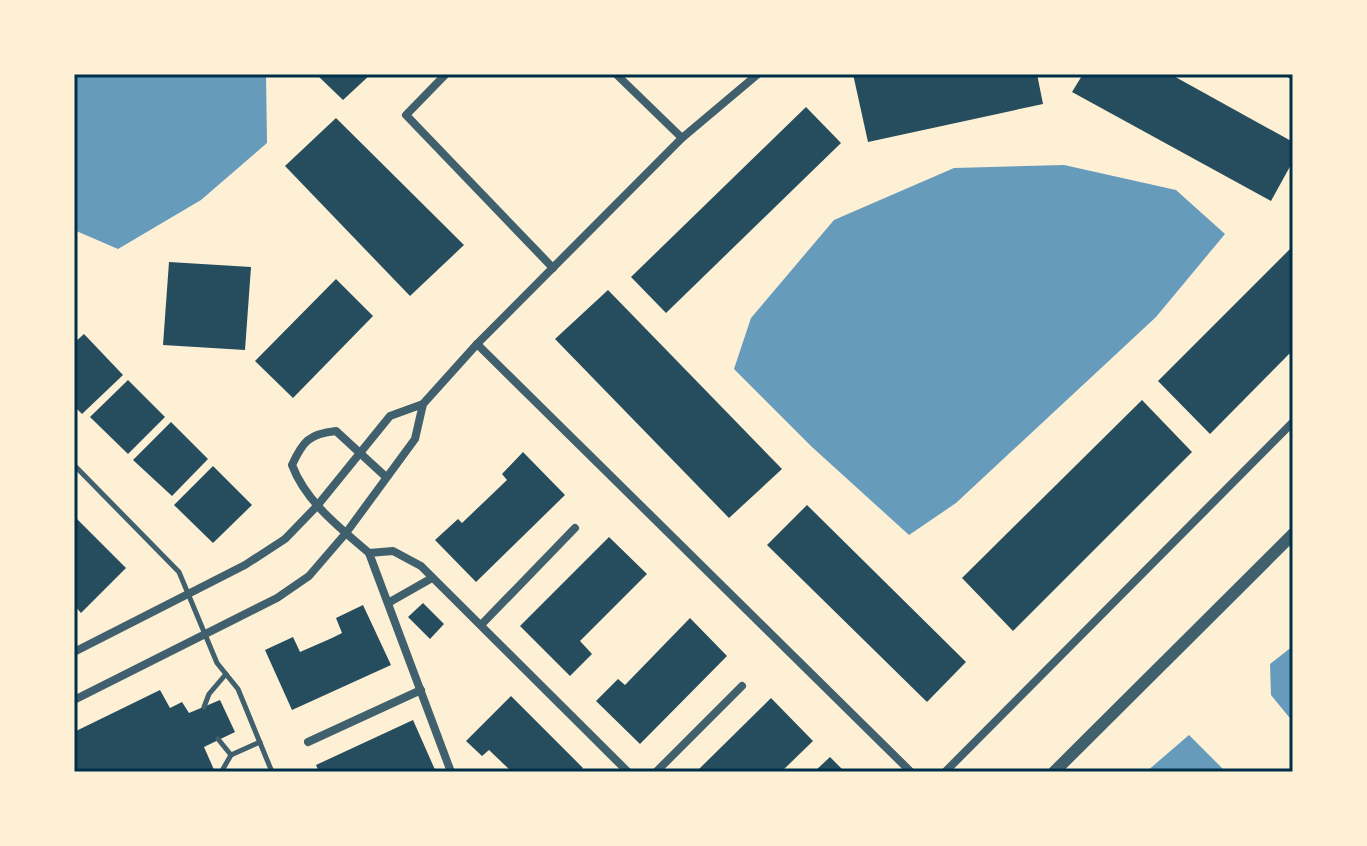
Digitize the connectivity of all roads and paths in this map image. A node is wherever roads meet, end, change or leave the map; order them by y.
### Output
1 (446, 74) edge
2 (616, 74) edge
3 (758, 74) edge
4 (682, 138) junction
5 (553, 268) junction
6 (477, 344) junction
7 (423, 404) junction
8 (1293, 422) edge
9 (362, 453) junction
10 (74, 465) edge
11 (386, 477) junction
12 (317, 506) junction
13 (575, 528) dead end
14 (346, 533) junction
15 (1293, 534) edge
16 (369, 553) junction
17 (432, 578) junction
18 (188, 595) junction
19 (388, 603) junction
20 (481, 625) junction
21 (204, 635) junction
22 (74, 652) edge
23 (226, 674) junction
24 (742, 686) dead end
25 (421, 690) junction
26 (74, 700) edge
27 (204, 707) dead end
28 (218, 739) dead end
29 (260, 742) junction
30 (308, 742) dead end
31 (231, 755) junction
32 (224, 772) edge
33 (272, 772) edge
34 (451, 772) edge
35 (628, 772) edge
36 (656, 772) edge
37 (911, 772) edge
38 (945, 772) edge
39 (1054, 772) edge

1 - 5 street
2 - 4 street
3 - 4 street
4 - 5 street
5 - 6 street
6 - 7 street
6 - 37 street
7 - 9 street
7 - 11 street
8 - 38 street
9 - 11 street
9 - 12 street
9 - 12 street
10 - 18 lane
11 - 14 street
12 - 14 street
12 - 18 street
13 - 20 street
14 - 16 street
14 - 21 street
15 - 39 street
16 - 17 street
16 - 19 street
17 - 19 street
17 - 20 street
18 - 21 lane
18 - 22 street
19 - 25 street
20 - 35 street
21 - 23 lane
21 - 26 street
23 - 27 lane
23 - 29 lane
24 - 36 street
25 - 30 street
25 - 34 street
28 - 31 lane
29 - 31 lane
29 - 33 lane
31 - 32 lane

